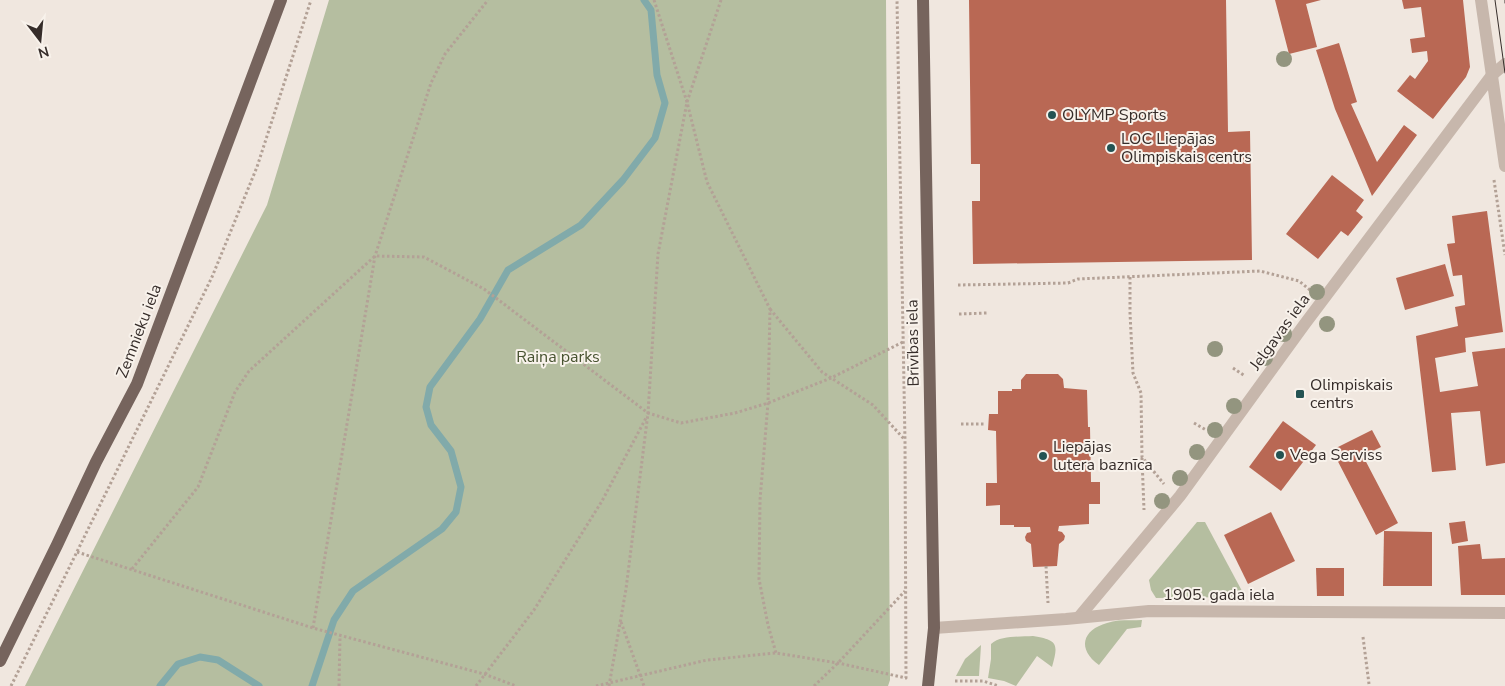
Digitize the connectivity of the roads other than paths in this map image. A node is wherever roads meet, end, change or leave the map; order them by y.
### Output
1 (281, 0) edge
2 (923, 0) edge
3 (1482, 0) edge
4 (1505, 64) edge
5 (1492, 75) junction
6 (1505, 166) edge
7 (1505, 614) edge
8 (1079, 617) junction
9 (934, 628) junction
10 (0, 661) edge
11 (928, 686) edge

1 - 10 main road, Zemnieku iela
2 - 9 main road, Brīvības iela
3 - 5 street
4 - 5 street, Jelgavas iela
5 - 6 street
5 - 8 street, Jelgavas iela
7 - 8 street, 1905. gada iela
8 - 9 street, 1905. gada iela
9 - 11 main road, Brīvības iela

